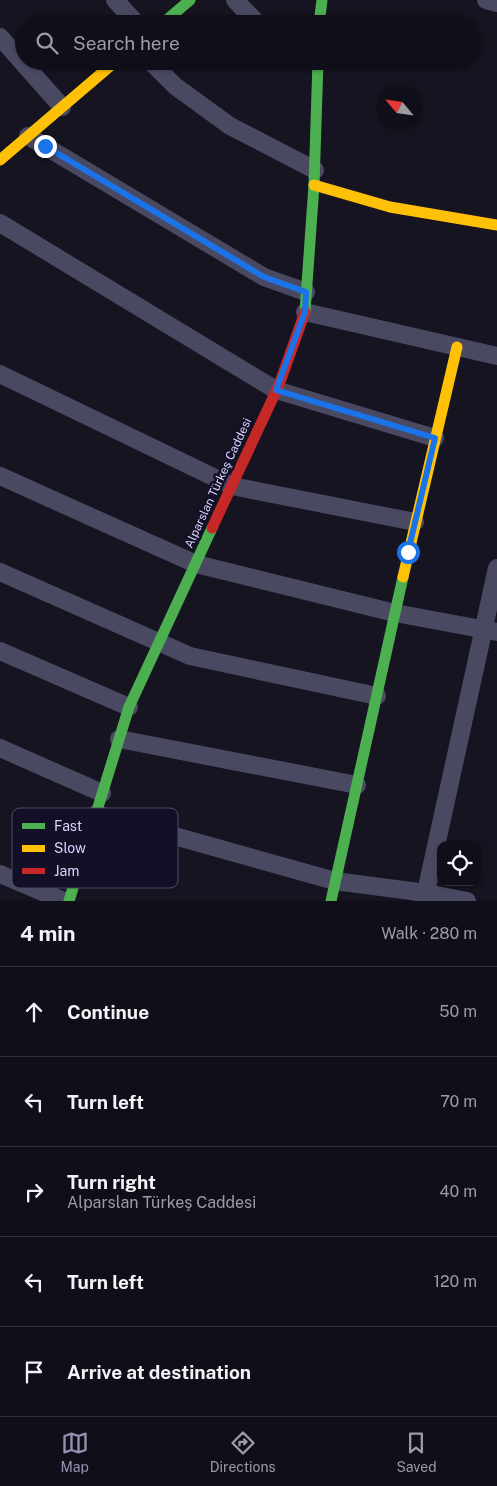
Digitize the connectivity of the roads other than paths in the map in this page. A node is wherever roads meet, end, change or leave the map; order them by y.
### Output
1 (115, 0) edge
2 (190, 0) edge
3 (235, 0) edge
4 (322, 0) edge
5 (486, 0) edge
6 (497, 3) edge
7 (128, 15) edge
8 (172, 15) edge
9 (249, 15) edge
10 (320, 15) edge
11 (0, 37) edge
12 (15, 54) edge
13 (29, 70) edge
14 (105, 70) edge
15 (159, 70) edge
16 (318, 70) edge
17 (62, 107) junction
18 (28, 136) junction
19 (0, 160) edge
20 (314, 178) junction
21 (0, 223) edge
22 (497, 225) edge
23 (306, 292) junction
24 (305, 312) junction
25 (457, 347) junction
26 (497, 356) edge
27 (0, 374) edge
28 (276, 390) junction
29 (435, 438) junction
30 (0, 476) edge
31 (232, 486) junction
32 (416, 522) junction
33 (196, 564) junction
34 (497, 568) edge
35 (0, 572) edge
36 (395, 613) junction
37 (490, 631) edge
38 (159, 642) junction
39 (0, 651) edge
40 (377, 696) junction
41 (129, 707) junction
42 (119, 739) junction
43 (0, 748) edge
44 (357, 785) junction
45 (102, 793) junction
46 (98, 808) edge
47 (178, 837) edge
48 (0, 874) edge
49 (12, 879) edge
50 (335, 881) junction
51 (33, 888) edge
52 (73, 888) edge
53 (425, 897) edge
54 (64, 901) edge
55 (69, 901) edge
56 (331, 901) edge
57 (467, 901) edge

1 - 7 street
2 - 8 street
3 - 9 street
4 - 10 street
5 - 6 street
11 - 12 street
13 - 17 street
14 - 17 street
15 - 20 street
16 - 20 street, Alparslan Türkeş Caddesi
17 - 18 street
18 - 19 street
18 - 23 street
20 - 22 street
20 - 23 street, Alparslan Türkeş Caddesi
21 - 28 street
23 - 24 street, Alparslan Türkeş Caddesi
24 - 25 street
24 - 28 street, Alparslan Türkeş Caddesi
25 - 26 street
25 - 29 street
27 - 31 street
28 - 29 street
28 - 31 street, Alparslan Türkeş Caddesi
29 - 32 street
30 - 33 street
31 - 32 street
31 - 33 street, Alparslan Türkeş Caddesi
32 - 36 street
33 - 36 street
33 - 38 street, Alparslan Türkeş Caddesi
34 - 37 street
35 - 38 street
36 - 37 street
36 - 40 street
37 - 53 street
38 - 40 street
38 - 41 street, Alparslan Türkeş Caddesi
39 - 41 street
40 - 44 street
41 - 42 street, Alparslan Türkeş Caddesi
42 - 44 street
42 - 45 street, Alparslan Türkeş Caddesi
43 - 45 street
44 - 50 street
45 - 46 street, Alparslan Türkeş Caddesi
47 - 50 street
48 - 49 street
50 - 53 street
50 - 56 street
51 - 54 street
52 - 55 street, Alparslan Türkeş Caddesi
53 - 57 street

